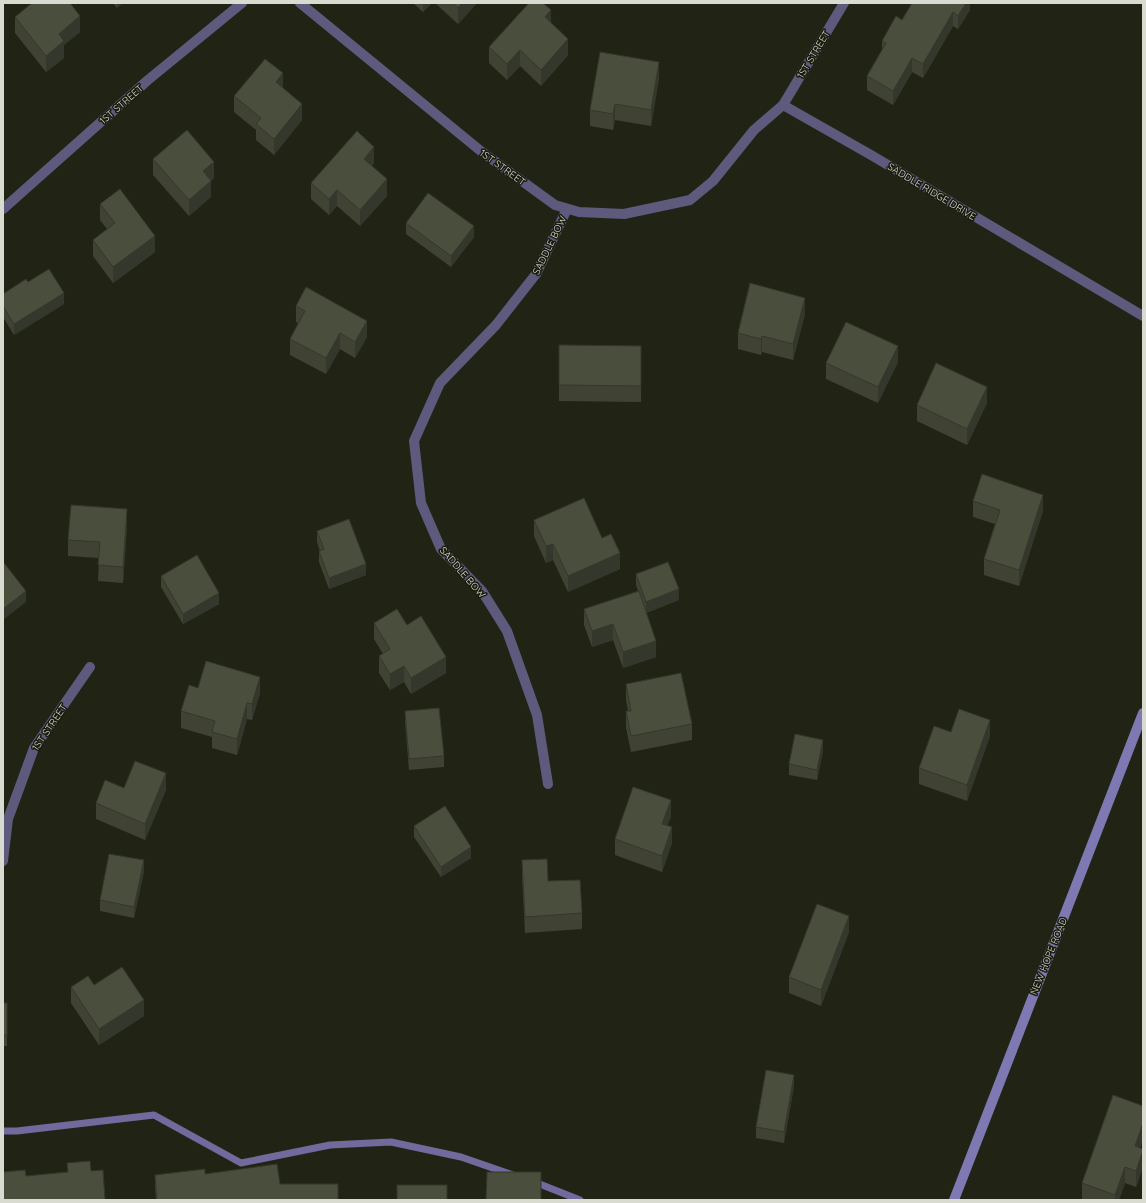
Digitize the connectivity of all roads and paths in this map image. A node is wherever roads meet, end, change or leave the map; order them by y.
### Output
1 (242, 3) edge
2 (300, 3) edge
3 (844, 3) edge
4 (783, 105) junction
5 (3, 209) edge
6 (567, 209) junction
7 (1143, 316) edge
8 (90, 667) dead end
9 (1143, 713) edge
10 (548, 784) dead end
11 (3, 861) edge
12 (954, 1200) edge

1 - 5 street, 1ST STREET
2 - 6 street, 1ST STREET
3 - 4 street, 1ST STREET
4 - 6 street, 1ST STREET
4 - 7 street, SADDLE RIDGE DRIVE
6 - 10 street, SADDLE BOW
8 - 11 street, 1ST STREET
9 - 12 street, NEW HOPE ROAD

